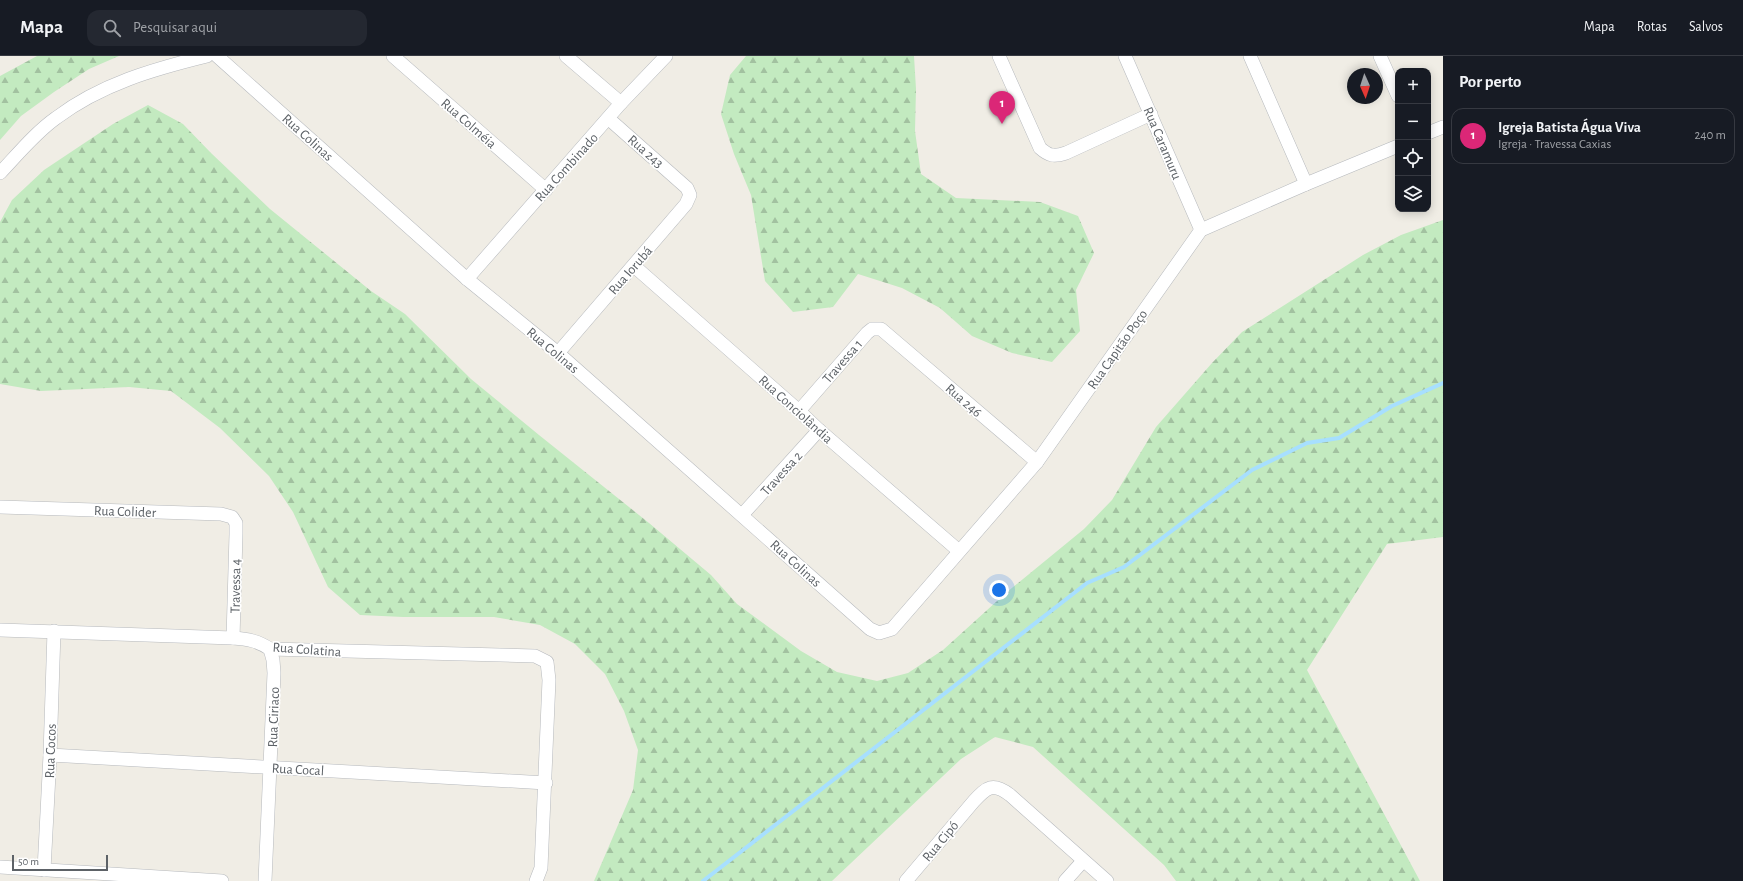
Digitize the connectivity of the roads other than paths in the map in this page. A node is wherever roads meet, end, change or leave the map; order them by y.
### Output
1 (208, 56) edge
2 (217, 56) edge
3 (393, 56) edge
4 (566, 56) edge
5 (666, 56) edge
6 (999, 56) edge
7 (1126, 56) edge
8 (1250, 56) edge
9 (1380, 56) edge
10 (1395, 89) edge
11 (622, 103) junction
12 (1151, 114) junction
13 (609, 119) junction
14 (1443, 127) edge
15 (1431, 132) edge
16 (1395, 147) edge
17 (0, 173) edge
18 (683, 184) joint
19 (1306, 184) junction
20 (546, 190) junction
21 (1201, 230) junction
22 (634, 266) junction
23 (467, 278) junction
24 (891, 337) joint
25 (558, 353) junction
26 (799, 411) junction
27 (819, 430) junction
28 (1037, 462) junction
29 (0, 507) edge
30 (742, 515) junction
31 (236, 534) joint
32 (959, 551) junction
33 (0, 630) edge
34 (892, 630) joint
35 (54, 631) junction
36 (234, 638) junction
37 (270, 649) junction
38 (50, 755) junction
39 (271, 768) junction
40 (546, 783) junction
41 (1083, 861) junction
42 (0, 867) edge
43 (44, 870) junction
44 (104, 877) edge
45 (222, 881) edge
46 (266, 881) edge
47 (536, 881) edge
48 (906, 881) edge
49 (1065, 881) edge
50 (1107, 881) edge

1 - 17 street
2 - 23 street, Rua Colinas
3 - 20 street, Rua Colméia
4 - 11 street
5 - 11 street, Rua Combinado
6 - 12 street
7 - 12 street, Rua Caramuru
8 - 19 street
9 - 10 street
11 - 13 street, Rua Combinado
12 - 21 street, Rua Caramuru
13 - 18 street, Rua 243
13 - 20 street, Rua Combinado
14 - 15 street
16 - 19 street
18 - 22 street, Rua Iorubá
19 - 21 street
20 - 23 street, Rua Combinado
21 - 28 street, Rua Capitão Poço
22 - 25 street, Rua Iorubá
22 - 26 street, Rua Conciolândia
23 - 25 street, Rua Colinas
24 - 26 street, Travessa 1
24 - 28 street, Rua 246
25 - 30 street, Rua Colinas
26 - 27 street, Rua Conciolândia
27 - 30 street, Travessa 2
27 - 32 street, Rua Conciolândia
28 - 32 street, Rua Capitão Poço
29 - 31 street, Rua Colider
30 - 34 street, Rua Colinas
31 - 36 street, Travessa 4
32 - 34 street, Rua Capitão Poço
33 - 35 street, Rua Colatina
35 - 36 street, Rua Colatina
35 - 38 street, Rua Cocos
36 - 37 street, Rua Colatina
37 - 39 street, Rua Ciriaco
37 - 40 street, Rua Colatina
38 - 39 street, Rua Cocal
38 - 43 street, Rua Cocos
39 - 40 street, Rua Cocal
39 - 46 street, Rua Ciriaco
40 - 47 street
41 - 48 street, Rua Cipó
41 - 49 street
41 - 50 street
42 - 43 street
43 - 44 street
44 - 45 street

